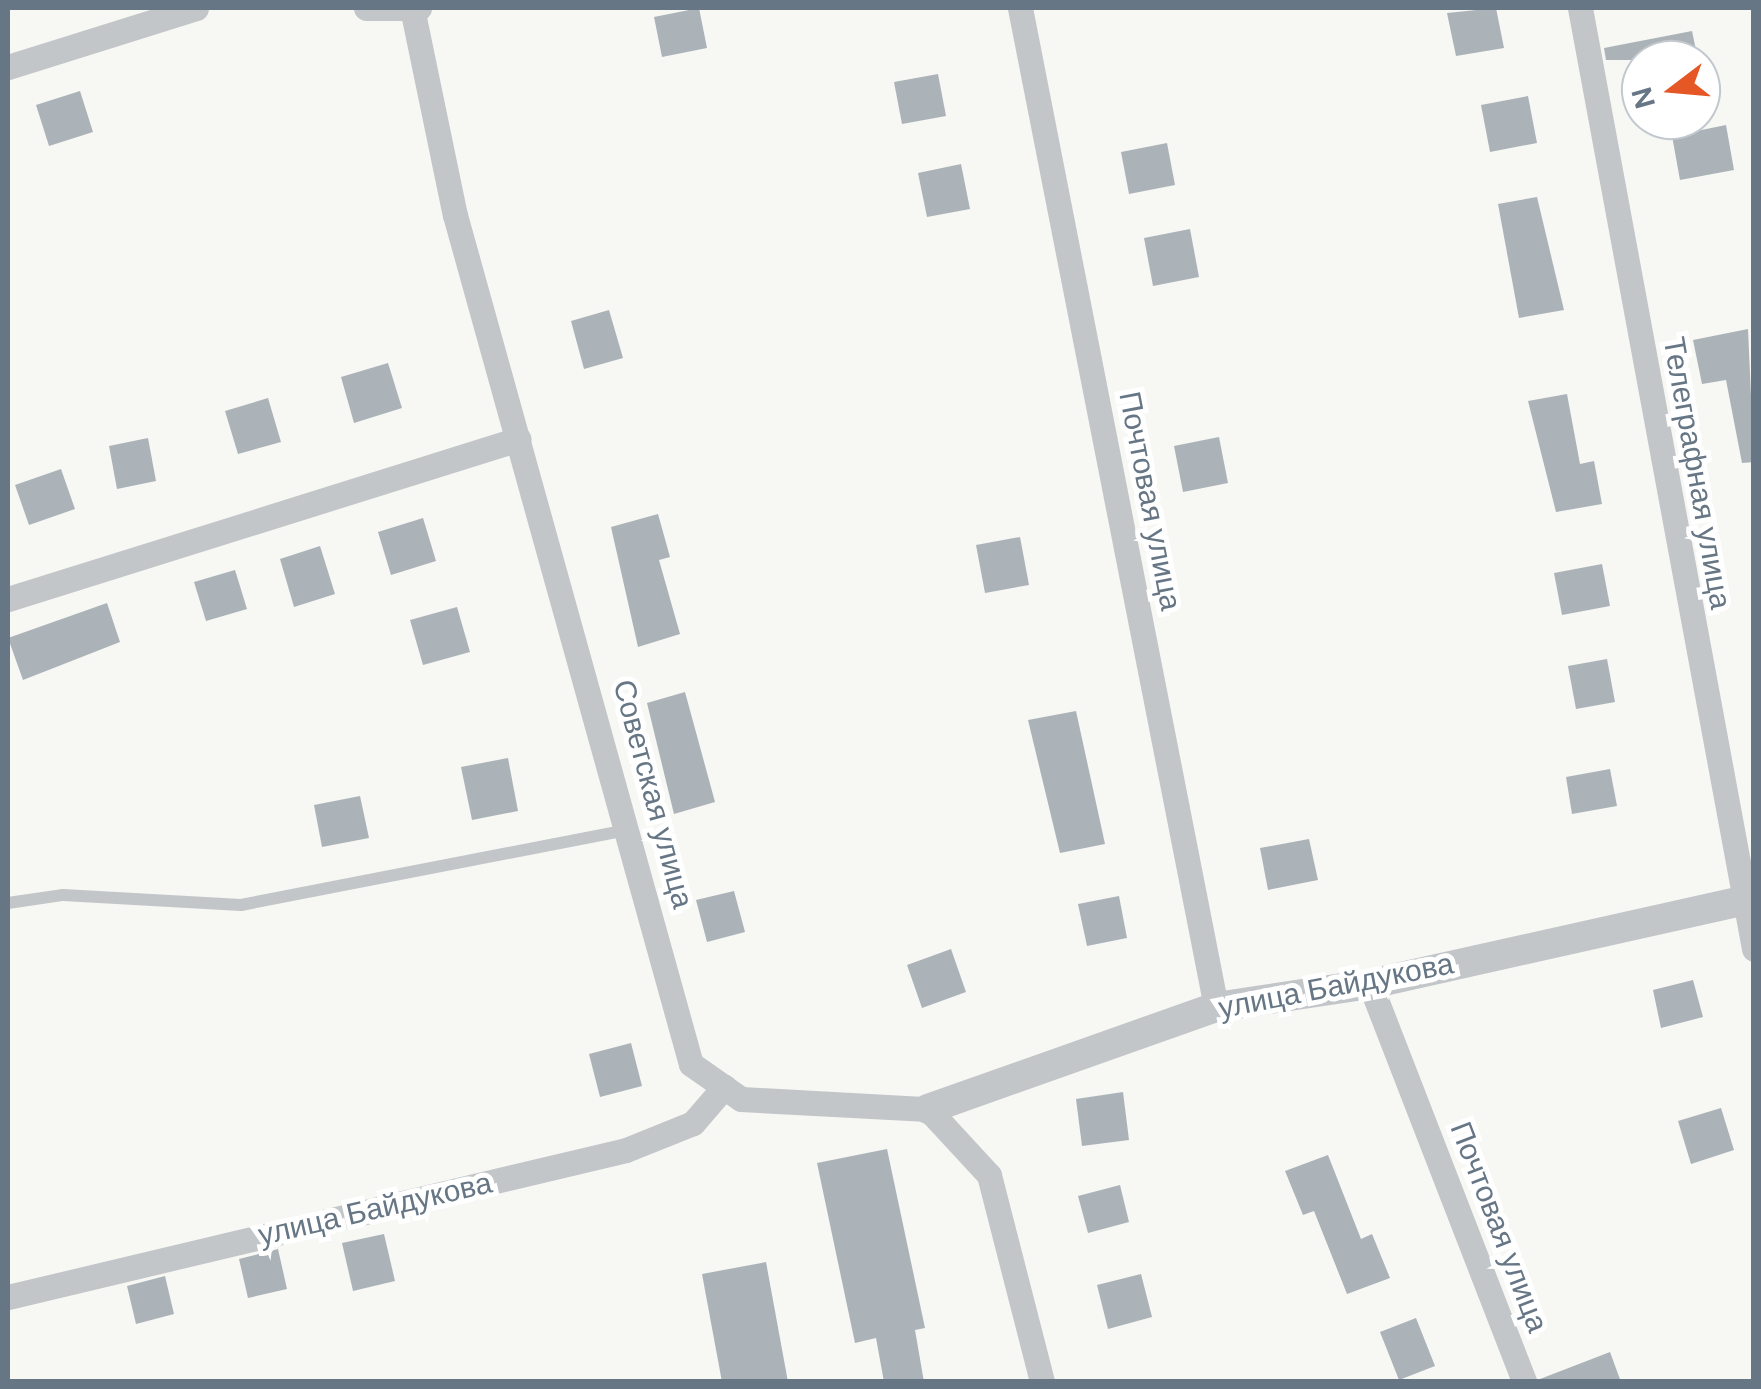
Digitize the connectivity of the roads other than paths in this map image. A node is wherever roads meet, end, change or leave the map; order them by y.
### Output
1 (196, 8) edge
2 (366, 8) edge
3 (415, 8) edge
4 (1020, 8) edge
5 (1580, 8) edge
6 (8, 67) edge
7 (519, 439) junction
8 (8, 599) edge
9 (631, 829) junction
10 (1748, 899) edge
11 (8, 903) edge
12 (1754, 948) edge
13 (1370, 984) junction
14 (1216, 1007) junction
15 (724, 1087) junction
16 (928, 1110) junction
17 (8, 1297) edge
18 (1042, 1382) edge
19 (1524, 1382) edge

1 - 6 street
2 - 3 street
3 - 7 street, Советская улица
4 - 14 street, Почтовая улица
5 - 10 street, Телеграфная улица
7 - 8 street
7 - 9 street, Советская улица
9 - 11 lane
9 - 15 street, Советская улица
10 - 12 street, Телеграфная улица
10 - 13 street, улица Байдукова
13 - 14 street, улица Байдукова
13 - 19 street, Почтовая улица
14 - 16 street, улица Байдукова
15 - 16 street, Советская улица
15 - 17 street, улица Байдукова
16 - 18 street

